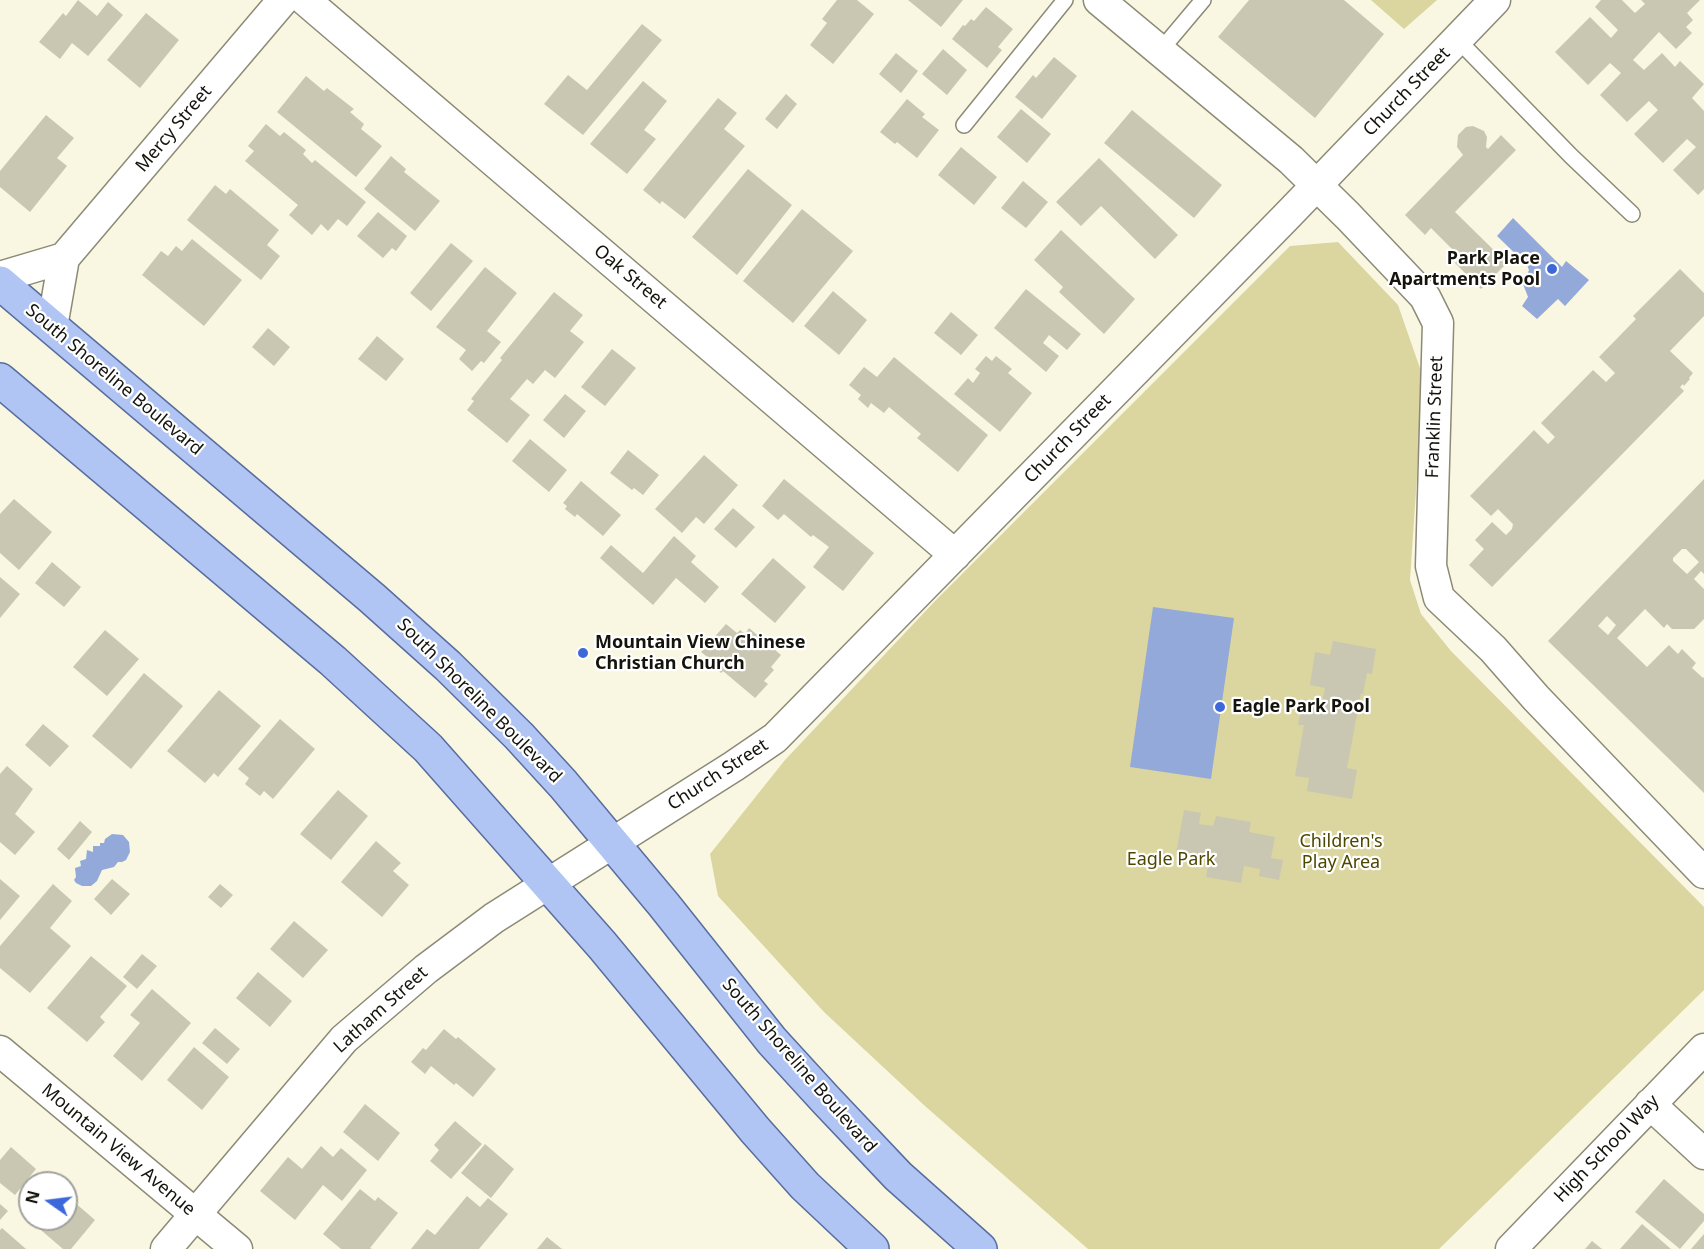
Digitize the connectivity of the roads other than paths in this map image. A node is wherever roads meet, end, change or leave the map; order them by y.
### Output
1 (284, 0) edge
2 (305, 0) edge
3 (1065, 0) edge
4 (1099, 0) edge
5 (1203, 0) edge
6 (1495, 0) edge
7 (1457, 39) junction
8 (1160, 51) junction
9 (964, 125) dead end
10 (1317, 184) junction
11 (1632, 214) dead end
12 (64, 258) junction
13 (0, 277) edge
14 (0, 283) edge
15 (52, 327) junction
16 (4, 388) edge
17 (955, 555) junction
18 (612, 843) junction
19 (1704, 873) edge
20 (550, 884) junction
21 (1704, 1049) edge
22 (0, 1051) edge
23 (1650, 1104) junction
24 (1704, 1154) edge
25 (196, 1215) junction
26 (166, 1249) edge
27 (237, 1249) edge
28 (872, 1249) edge
29 (980, 1249) edge
30 (1511, 1249) edge

1 - 12 street, Mercy Street
2 - 17 street, Oak Street
3 - 9 lane
4 - 8 street, Franklin Street
5 - 8 lane
6 - 7 street, Church Street
7 - 10 street, Church Street
7 - 11 lane
8 - 10 street, Franklin Street
10 - 17 street, Church Street
10 - 19 street, Franklin Street
12 - 13 street
12 - 15 street
14 - 15 main road, South Shoreline Boulevard
15 - 18 main road, South Shoreline Boulevard
16 - 20 main road
17 - 18 street, Church Street
18 - 20 street, Latham Street
18 - 29 main road, South Shoreline Boulevard
20 - 25 street, Latham Street
20 - 28 main road
21 - 23 street, High School Way
22 - 25 street, Mountain View Avenue
23 - 24 street
23 - 30 street, High School Way
25 - 26 street, Latham Street
25 - 27 street, Mountain View Avenue

